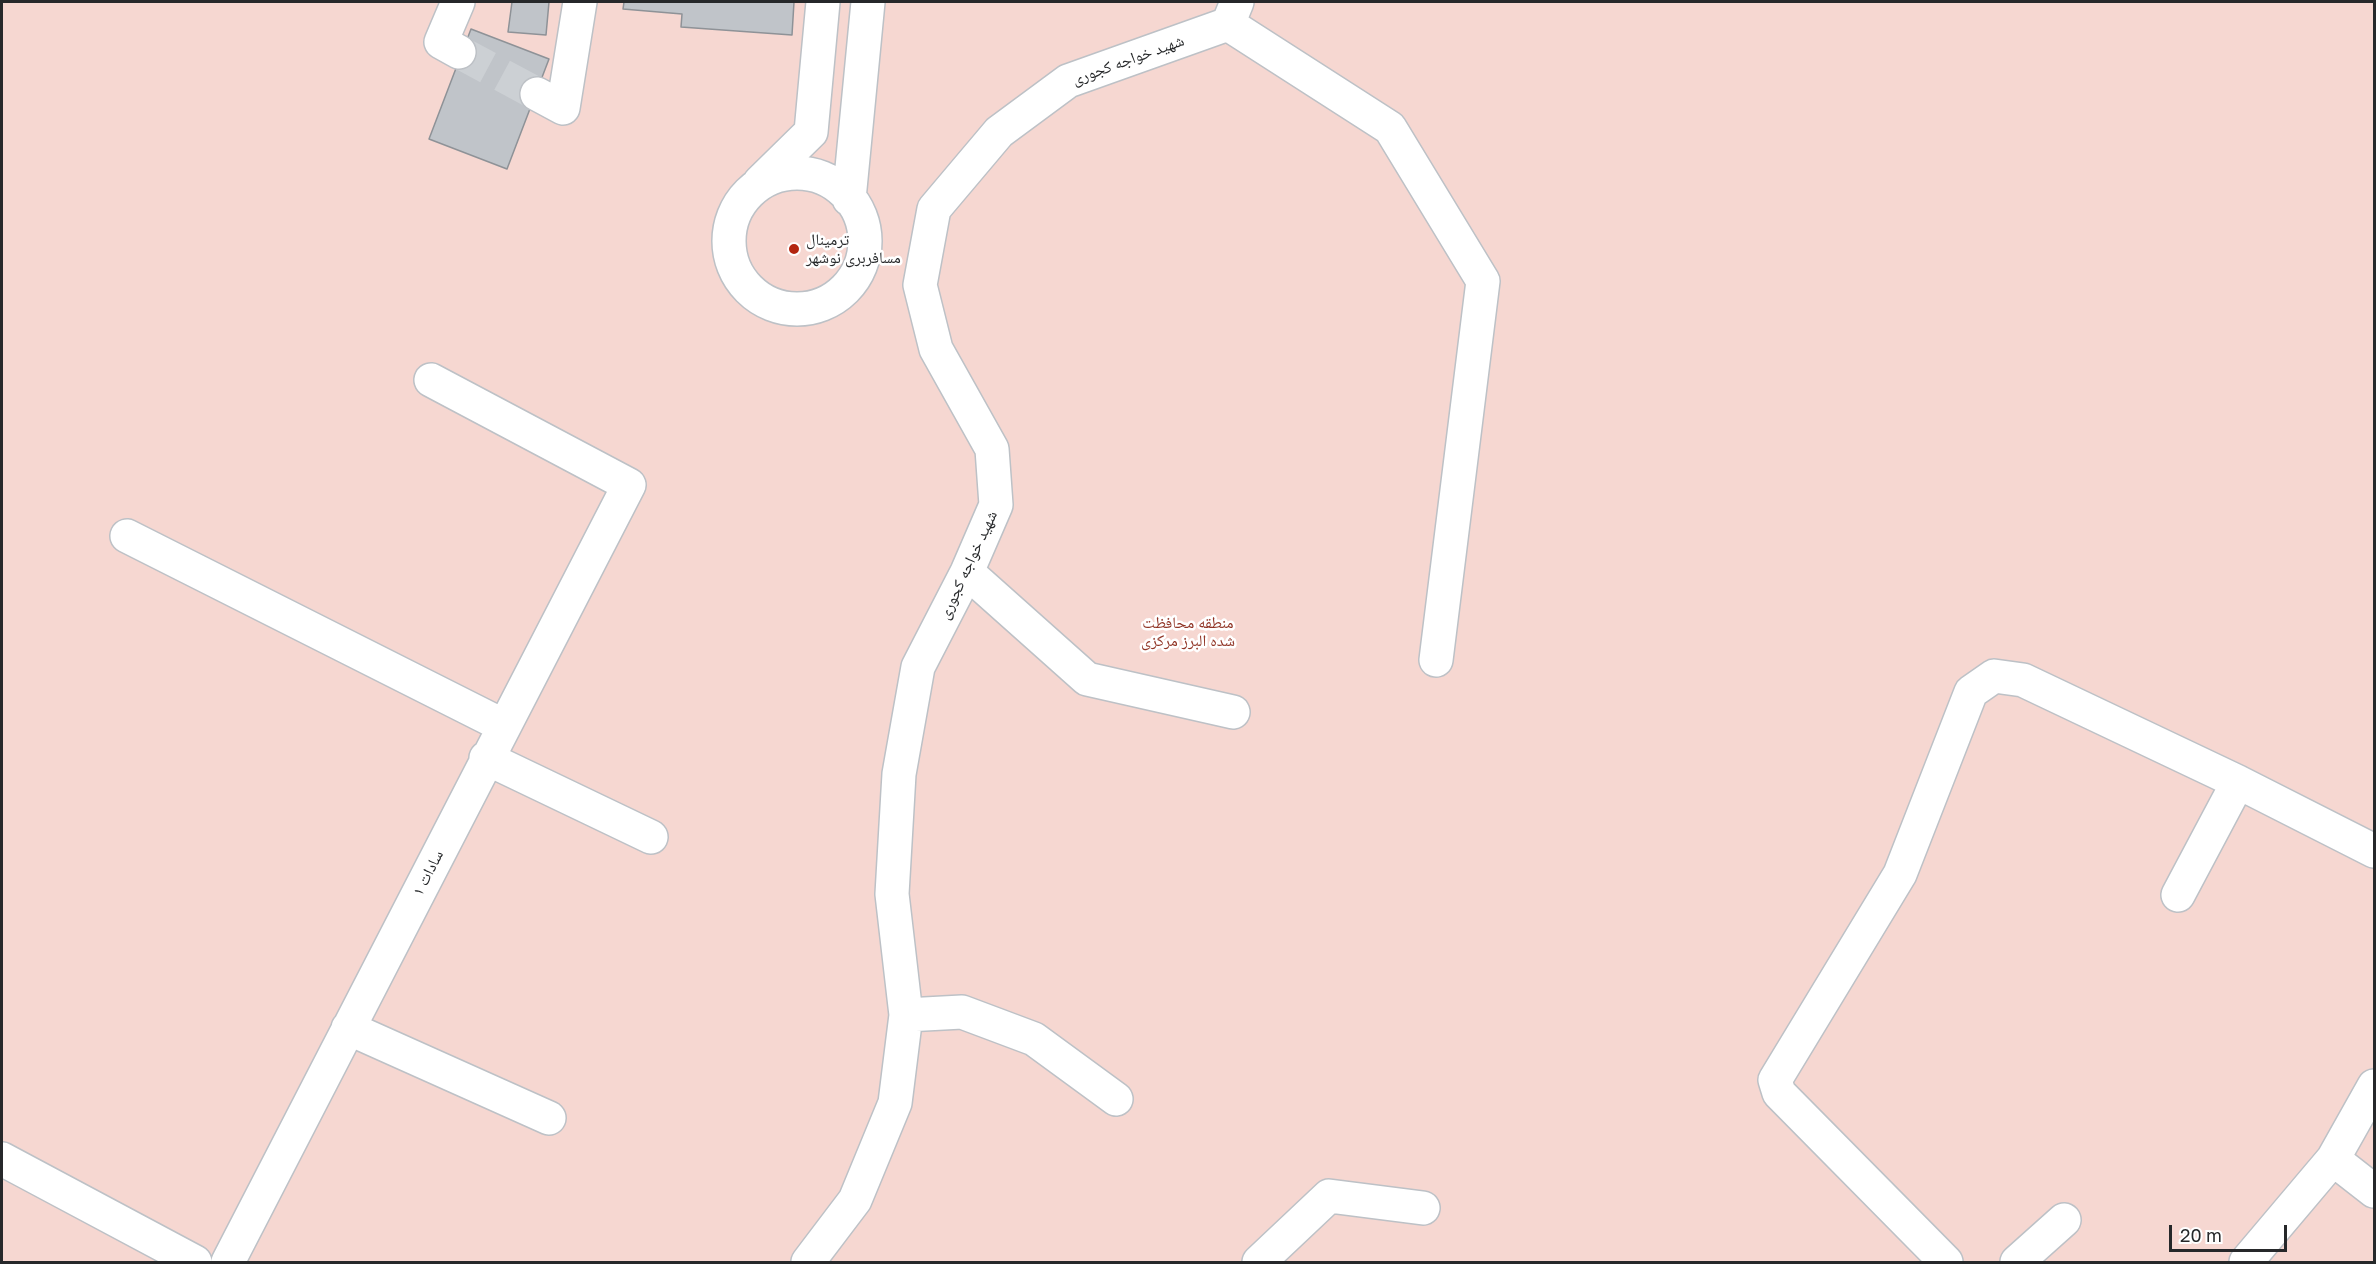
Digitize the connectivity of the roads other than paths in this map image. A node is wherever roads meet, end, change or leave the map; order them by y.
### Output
1 (458, 2) edge
2 (580, 2) edge
3 (823, 2) edge
4 (868, 2) edge
5 (1232, 13) edge
6 (459, 52) tunnel mouth
7 (537, 94) tunnel mouth
8 (755, 187) junction
9 (849, 199) junction
10 (431, 380) dead end
11 (127, 536) dead end
12 (967, 572) junction
13 (1436, 660) dead end
14 (1233, 712) dead end
15 (504, 726) junction
16 (486, 758) junction
17 (2238, 782) junction
18 (651, 837) dead end
19 (2374, 851) edge
20 (2178, 895) dead end
21 (906, 1015) junction
22 (348, 1028) junction
23 (2374, 1086) edge
24 (1116, 1099) dead end
25 (549, 1118) dead end
26 (2, 1159) edge
27 (2332, 1159) junction
28 (2374, 1191) edge
29 (1423, 1208) dead end
30 (2064, 1220) dead end
31 (195, 1263) edge
32 (228, 1263) edge
33 (808, 1263) edge
34 (1259, 1263) edge
35 (1946, 1263) edge
36 (2017, 1263) edge
37 (2246, 1263) edge

1 - 6 street
2 - 7 street
3 - 8 street
4 - 9 street
5 - 12 street, شهید خواجه کجوری
5 - 13 street
8 - 9 street
8 - 9 street
10 - 15 street, سادات ۱
11 - 15 street
12 - 14 street
12 - 21 street, شهید خواجه کجوری
15 - 16 street, سادات ۱
16 - 18 street
16 - 22 street, سادات ۱
17 - 19 street
17 - 20 street
17 - 35 street
21 - 24 street
21 - 33 street, شهید خواجه کجوری
22 - 25 street
22 - 32 street, سادات ۱
23 - 27 street
26 - 31 street
27 - 28 street
27 - 37 street
29 - 34 street
30 - 36 street

